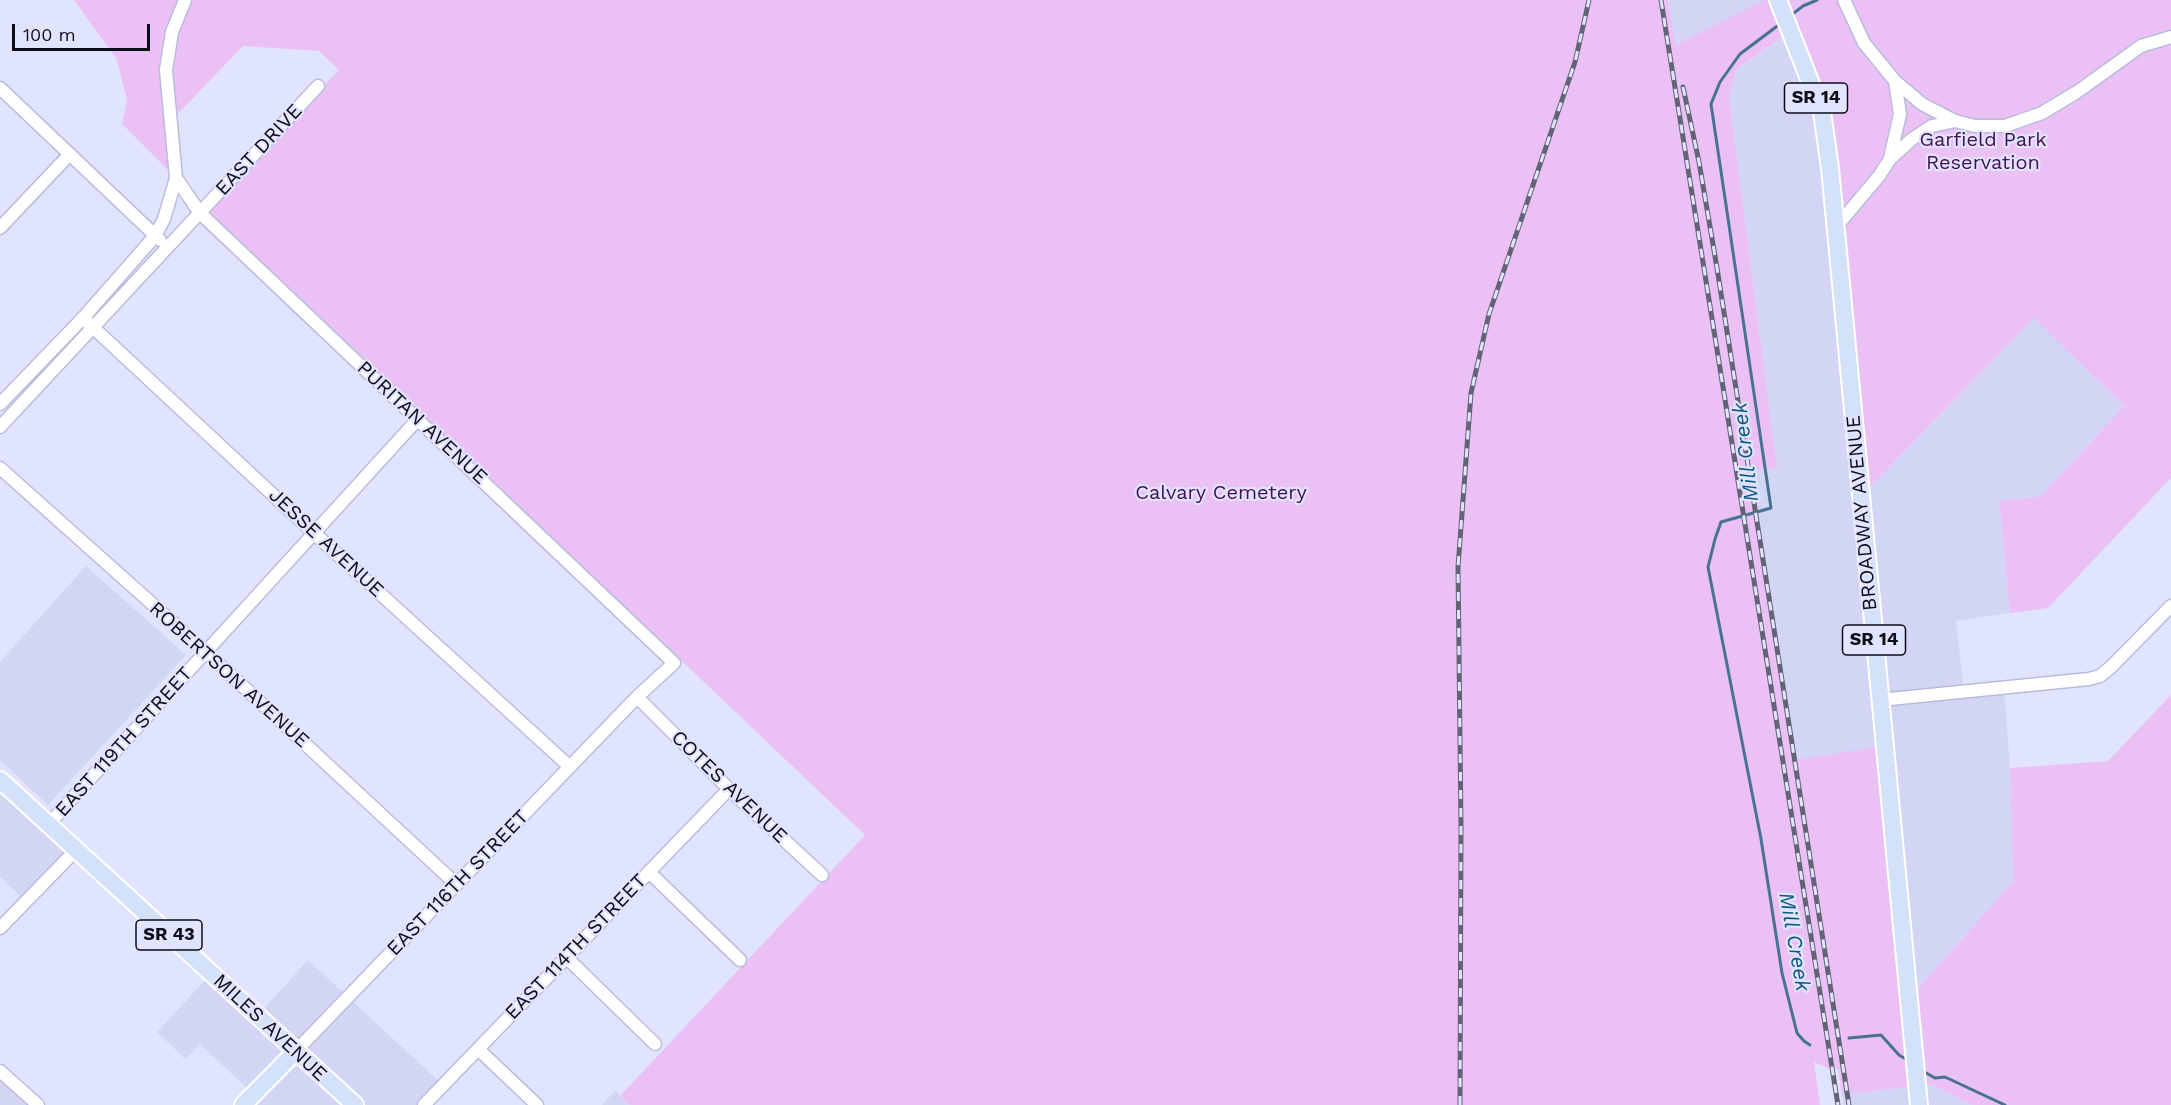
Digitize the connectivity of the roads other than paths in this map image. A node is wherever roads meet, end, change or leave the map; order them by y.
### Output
1 (185, 0) edge
2 (1844, 0) edge
3 (1780, 5) edge
4 (2171, 37) edge
5 (1895, 81) junction
6 (318, 86) dead end
7 (0, 88) edge
8 (1954, 121) junction
9 (70, 154) junction
10 (1890, 159) junction
11 (176, 178) junction
12 (200, 213) junction
13 (1836, 227) junction
14 (0, 228) edge
15 (156, 236) junction
16 (168, 248) junction
17 (83, 318) junction
18 (93, 327) junction
19 (0, 404) edge
20 (418, 419) junction
21 (0, 427) edge
22 (0, 468) edge
23 (315, 534) junction
24 (2171, 606) edge
25 (206, 652) junction
26 (674, 663) joint
27 (637, 697) junction
28 (1880, 700) junction
29 (570, 767) junction
30 (0, 780) edge
31 (729, 789) junction
32 (48, 825) junction
33 (76, 850) junction
34 (649, 872) junction
35 (822, 875) dead end
36 (456, 884) junction
37 (0, 928) edge
38 (566, 957) junction
39 (740, 960) dead end
40 (655, 1044) dead end
41 (478, 1048) junction
42 (295, 1052) junction
43 (0, 1071) edge
44 (38, 1105) edge
45 (243, 1105) edge
46 (355, 1105) edge
47 (424, 1105) edge
48 (537, 1105) edge
49 (1919, 1105) edge

1 - 11 street
2 - 5 street
3 - 13 main road, BROADWAY AVENUE / SR 14
4 - 8 street
5 - 8 street
5 - 10 street
6 - 12 street, EAST DRIVE
7 - 9 street
8 - 10 street
9 - 14 street
9 - 15 street
10 - 13 street
11 - 12 street, PURITAN AVENUE
11 - 15 street
12 - 16 street, EAST DRIVE
12 - 20 street, PURITAN AVENUE
13 - 28 main road, BROADWAY AVENUE / SR 14
15 - 16 street
15 - 17 street
16 - 18 street, EAST DRIVE
17 - 18 street, JESSE AVENUE
17 - 19 street
18 - 21 street, EAST DRIVE
18 - 23 street, JESSE AVENUE
20 - 23 street, EAST 119TH STREET
20 - 26 street, PURITAN AVENUE
22 - 25 street, ROBERTSON AVENUE
23 - 25 street, EAST 119TH STREET
23 - 29 street, JESSE AVENUE
24 - 28 street
25 - 32 street, EAST 119TH STREET
25 - 36 street, ROBERTSON AVENUE
26 - 27 street, EAST 116TH STREET
27 - 29 street, EAST 116TH STREET
27 - 31 street, COTES AVENUE
28 - 49 main road, BROADWAY AVENUE / SR 14
29 - 36 street, EAST 116TH STREET
30 - 32 main road, MILES AVENUE / SR 43
31 - 34 street, EAST 114TH STREET
31 - 35 street, COTES AVENUE
32 - 33 main road, MILES AVENUE / SR 43
33 - 37 street, EAST 119TH STREET
33 - 42 main road, MILES AVENUE / SR 43
34 - 38 street, EAST 114TH STREET
34 - 39 street
36 - 42 street, EAST 116TH STREET
38 - 40 street
38 - 41 street, EAST 114TH STREET
41 - 47 street, EAST 114TH STREET
41 - 48 street
42 - 45 main road, EAST 116TH STREET
42 - 46 main road, MILES AVENUE / SR 43
43 - 44 street

